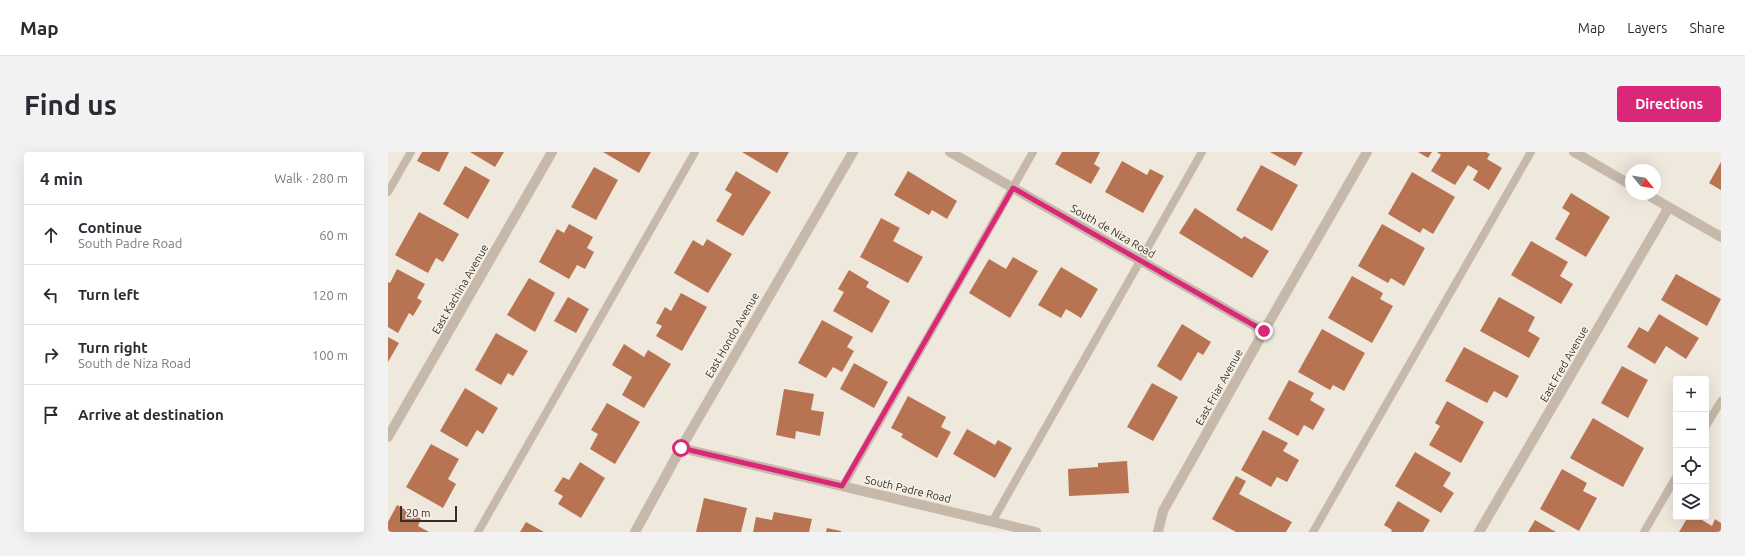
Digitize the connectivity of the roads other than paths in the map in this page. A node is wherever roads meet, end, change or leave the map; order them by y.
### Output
1 (411, 152) edge
2 (552, 152) edge
3 (695, 152) edge
4 (853, 152) edge
5 (950, 152) edge
6 (1033, 152) edge
7 (1202, 152) edge
8 (1367, 152) edge
9 (1531, 152) edge
10 (1574, 152) edge
11 (1625, 182) edge
12 (1013, 188) junction
13 (388, 192) edge
14 (1657, 200) edge
15 (1669, 207) junction
16 (1721, 237) edge
17 (1141, 261) junction
18 (1264, 331) junction
19 (1721, 401) edge
20 (1709, 421) edge
21 (388, 437) edge
22 (681, 448) junction
23 (1673, 482) edge
24 (842, 486) junction
25 (992, 522) junction
26 (478, 532) edge
27 (635, 532) edge
28 (1036, 532) edge
29 (1158, 532) edge
30 (1313, 532) edge
31 (1479, 532) edge
32 (1644, 532) edge

1 - 13 lane
2 - 21 street, East Kachina Avenue
3 - 26 lane
4 - 22 street, East Hondo Avenue
5 - 12 street, South de Niza Road
6 - 12 lane
7 - 17 lane
8 - 18 street, East Friar Avenue
9 - 30 lane
10 - 11 street
12 - 17 street, South de Niza Road
12 - 24 lane
14 - 15 street
15 - 16 street
15 - 31 street, East Fred Avenue
17 - 18 street, South de Niza Road
17 - 25 lane
18 - 29 street, East Friar Avenue
19 - 20 lane
22 - 24 street, South Padre Road
22 - 27 street, East Hondo Avenue
23 - 32 lane
24 - 25 street, South Padre Road
25 - 28 street, South Padre Road

